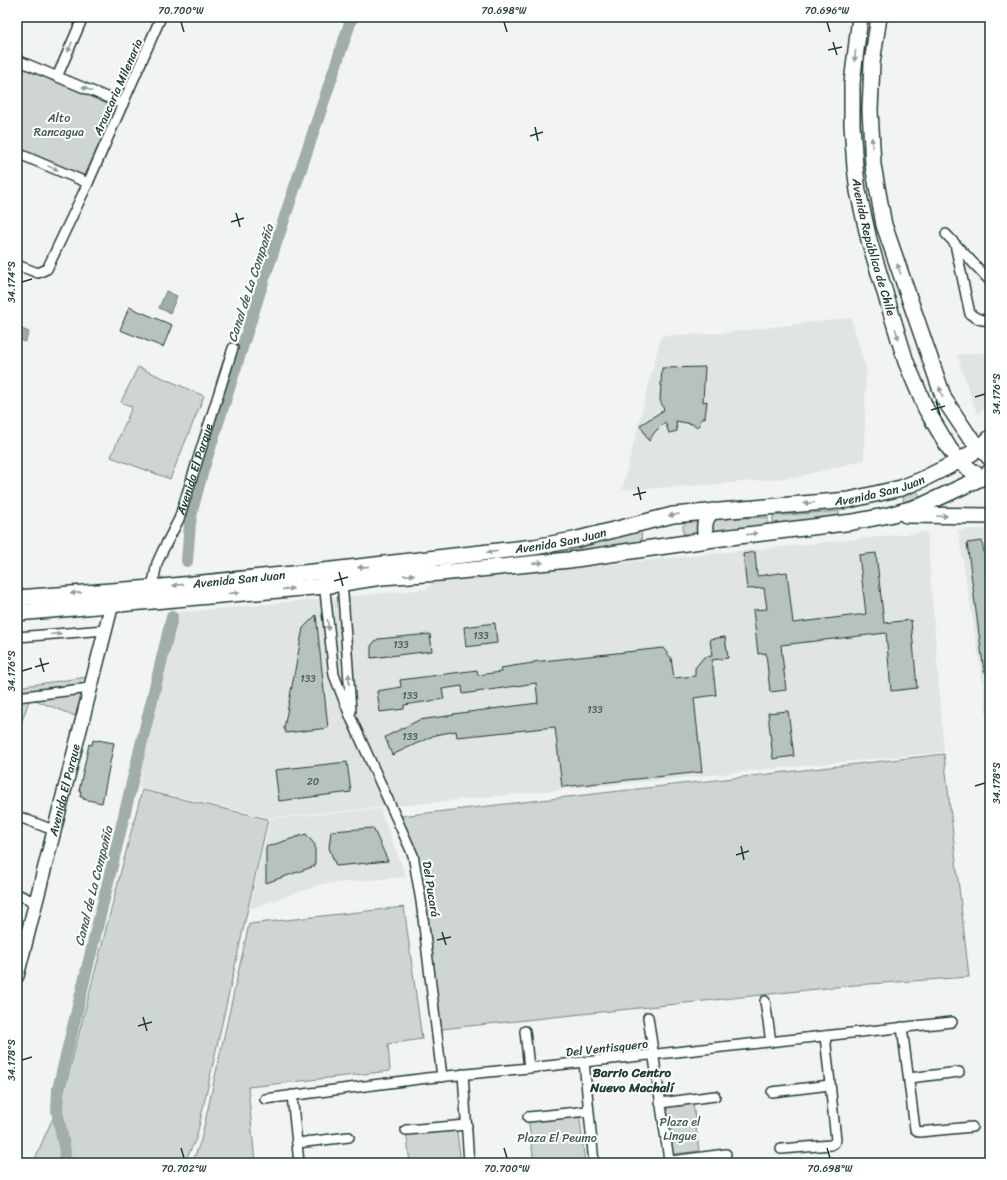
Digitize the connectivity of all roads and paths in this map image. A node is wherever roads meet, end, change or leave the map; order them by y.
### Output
1 (83, 17) edge
2 (161, 17) edge
3 (860, 17) edge
4 (879, 17) edge
5 (17, 60) edge
6 (57, 76) junction
7 (123, 104) junction
8 (18, 156) edge
9 (88, 183) junction
10 (946, 234) dead end
11 (955, 244) junction
12 (17, 265) edge
13 (990, 281) edge
14 (990, 320) edge
15 (233, 348) dead end
16 (987, 448) edge
17 (959, 461) junction
18 (987, 478) edge
19 (849, 500) junction
20 (713, 511) junction
21 (889, 515) junction
22 (990, 516) edge
23 (852, 522) junction
24 (706, 540) junction
25 (342, 576) junction
26 (324, 579) junction
27 (152, 588) junction
28 (113, 597) junction
29 (17, 598) edge
30 (17, 613) edge
31 (105, 630) junction
32 (17, 637) edge
33 (90, 688) junction
34 (17, 697) edge
35 (351, 718) junction
36 (17, 816) edge
37 (53, 830) junction
38 (17, 894) edge
39 (35, 902) junction
40 (17, 976) edge
41 (765, 1001) dead end
42 (648, 1017) dead end
43 (952, 1022) dead end
44 (902, 1027) junction
45 (525, 1031) dead end
46 (825, 1036) junction
47 (771, 1042) junction
48 (653, 1055) junction
49 (584, 1062) junction
50 (529, 1068) junction
51 (959, 1072) dead end
52 (463, 1074) junction
53 (442, 1077) junction
54 (909, 1078) junction
55 (830, 1085) junction
56 (772, 1092) dead end
57 (292, 1095) junction
58 (715, 1096) dead end
59 (265, 1099) dead end
60 (660, 1103) junction
61 (588, 1111) junction
62 (528, 1117) dead end
63 (467, 1125) junction
64 (972, 1127) dead end
65 (406, 1130) dead end
66 (350, 1137) dead end
67 (297, 1143) junction
68 (781, 1149) dead end
69 (726, 1154) dead end
70 (299, 1163) edge
71 (470, 1163) edge
72 (594, 1163) edge

1 -> 6 street
2 - 7 street, Araucaria Milenaria
3 -> 17 main road, Avenida República de Chile
16 -> 4 main road, Avenida República de Chile
5 - 6 street
7 -> 6 street
7 - 9 street, Araucaria Milenaria
8 -> 9 street
9 - 12 street, Araucaria Milenaria
10 - 11 street
11 - 13 street
11 - 14 street
15 - 27 street, Avenida El Parque
16 - 17 main road, Avenida San Juan
17 - 18 main road, Avenida República de Chile
17 - 19 main road, Avenida San Juan
18 - 21 main road, Avenida San Juan
19 -> 20 main road, Avenida San Juan
19 - 23 main road
20 - 24 main road
20 -> 25 main road, Avenida San Juan
21 -> 22 main road
21 - 23 main road, Avenida San Juan
24 -> 23 main road, Avenida San Juan
25 -> 24 main road, Avenida San Juan
25 - 26 main road, Avenida San Juan
35 -> 25 street, Del Pucará
26 -> 27 main road, Avenida San Juan
28 -> 26 main road, Avenida San Juan
26 -> 35 street, Del Pucará
27 - 28 main road, Avenida San Juan
28 -> 29 main road
28 - 30 main road
28 - 31 street, Avenida El Parque
32 -> 31 street
31 - 33 street, Avenida El Parque
33 - 34 street
33 - 37 street, Avenida El Parque
35 - 53 street, Del Pucará
36 - 37 street
37 - 39 street, Avenida El Parque
38 - 39 street
39 - 40 street, Avenida El Parque
41 - 47 street
42 - 48 street
43 - 44 street, Del Ventisquero
44 - 46 street, Del Ventisquero
44 - 54 street
45 - 50 street
46 - 47 street, Del Ventisquero
46 - 55 street
47 - 48 street, Del Ventisquero
48 - 49 street, Del Ventisquero
48 - 60 street
49 - 50 street, Del Ventisquero
49 - 61 street
50 - 52 street, Del Ventisquero
51 - 54 street
52 - 53 street, Del Ventisquero
52 - 63 street
53 - 57 street, Del Ventisquero
54 - 64 street
55 - 56 street
55 - 68 street
57 - 59 street, Del Ventisquero
57 - 67 street
58 - 60 street
60 - 69 street
61 - 62 street
61 - 72 street
63 - 65 street
63 - 71 street
66 - 67 street
67 - 70 street

